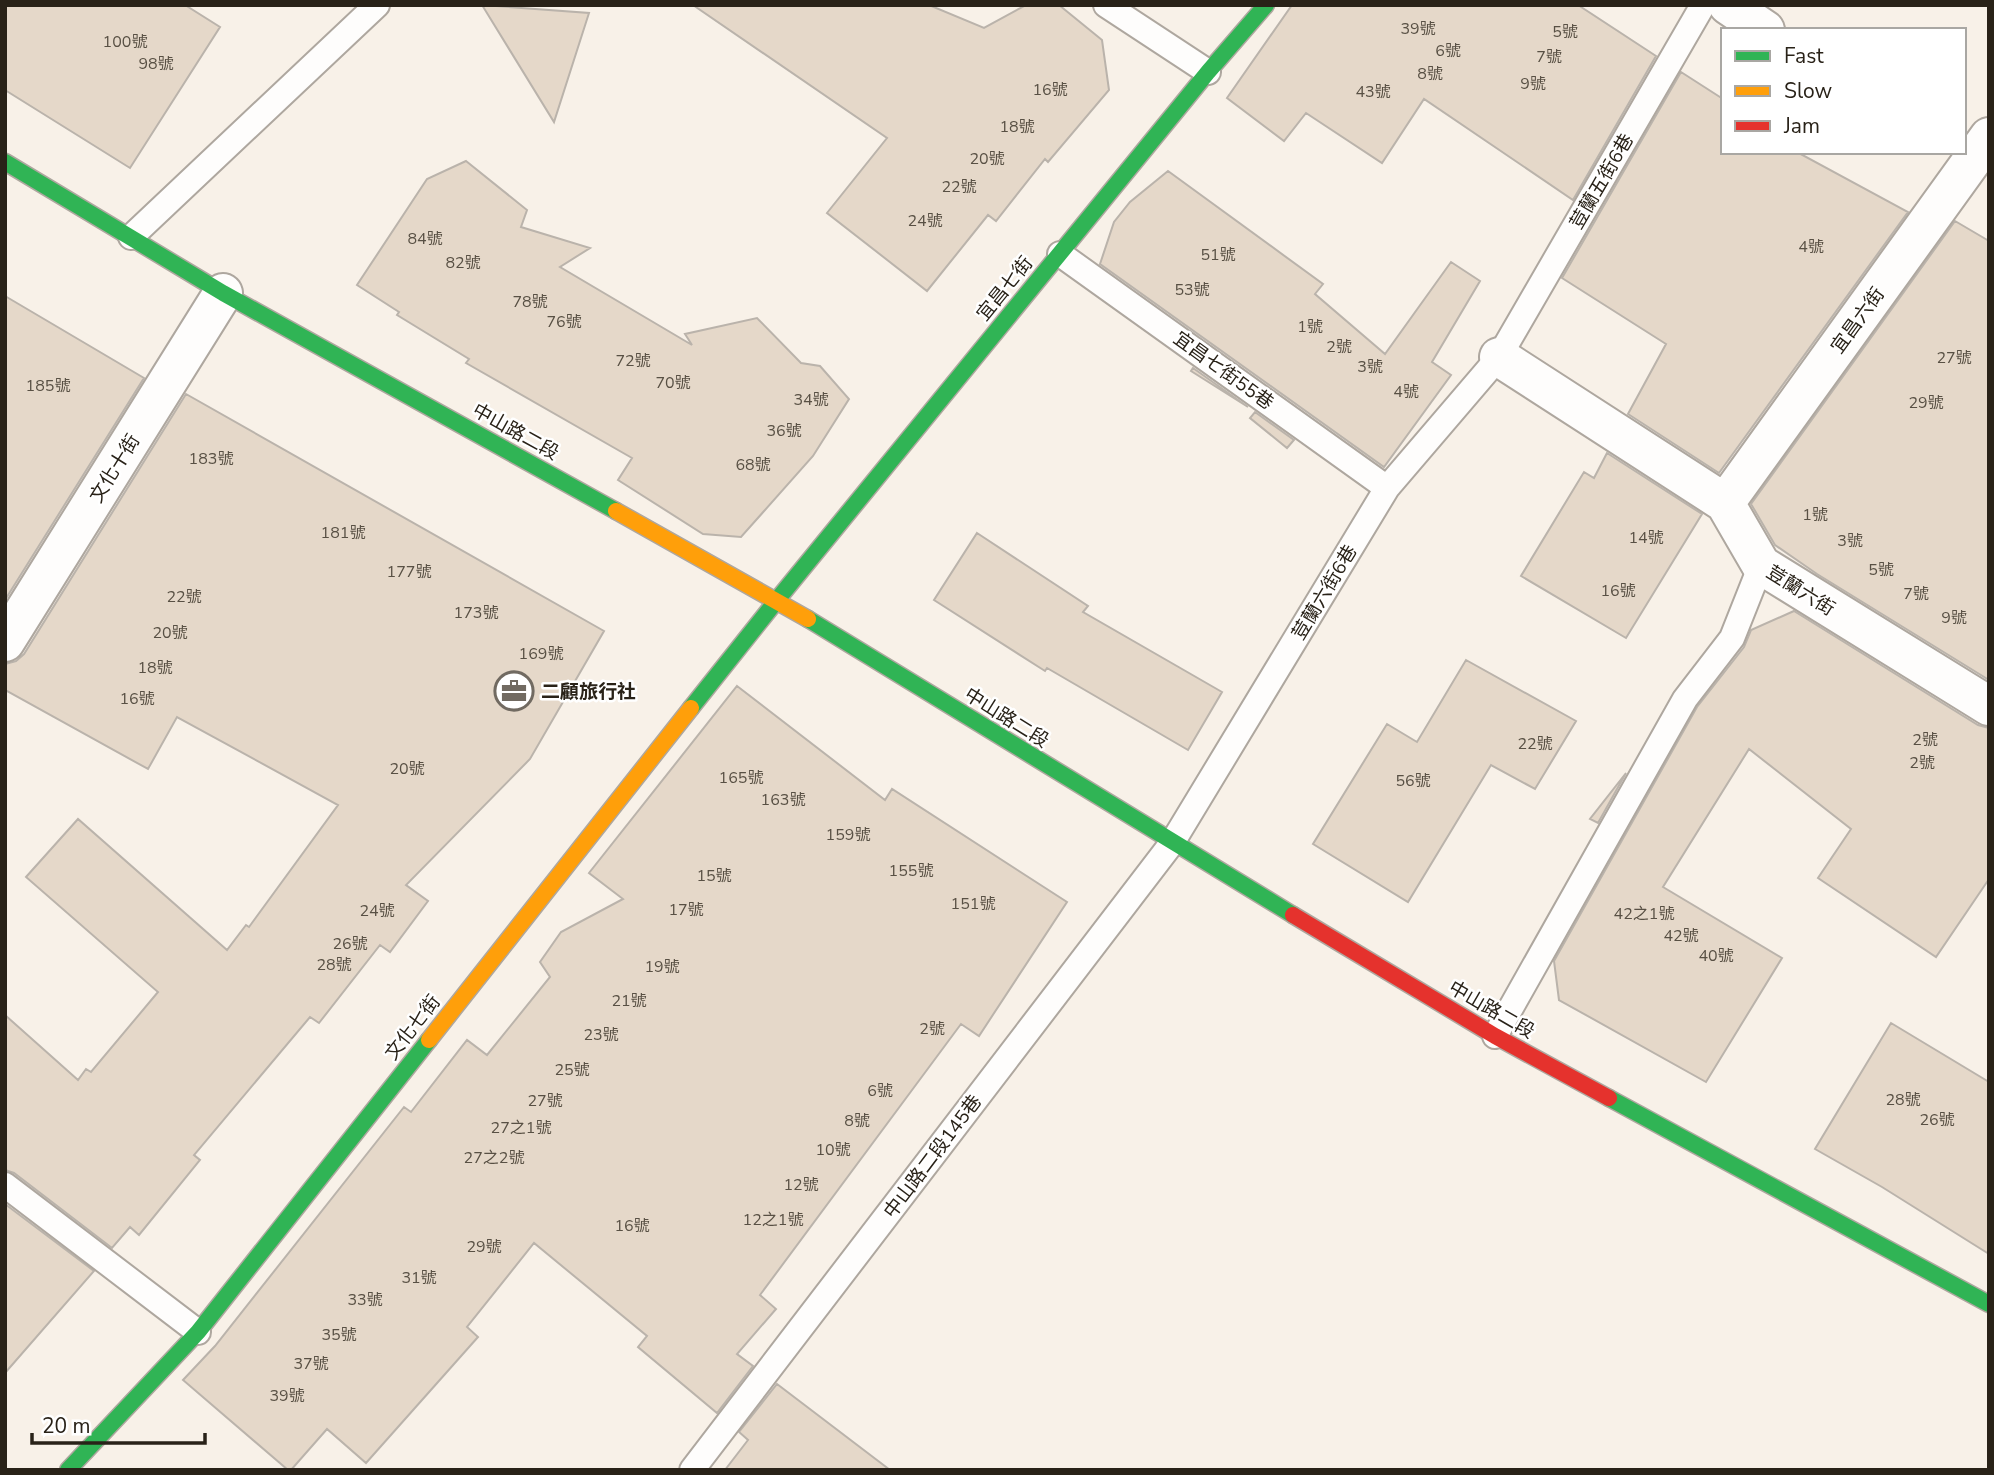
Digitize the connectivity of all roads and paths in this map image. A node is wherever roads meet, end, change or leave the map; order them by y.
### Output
1 (377, 5) edge
2 (1106, 5) edge
3 (1266, 5) edge
4 (1703, 5) edge
5 (1728, 5) edge
6 (1762, 28) edge
7 (1208, 72) junction
8 (1975, 157) edge
9 (5, 162) edge
10 (131, 237) junction
11 (1059, 254) junction
12 (223, 293) junction
13 (1499, 357) junction
14 (1387, 488) junction
15 (1725, 503) junction
16 (1761, 565) junction
17 (777, 600) junction
18 (5, 642) edge
19 (1989, 706) edge
20 (1172, 843) junction
21 (1495, 1036) junction
22 (5, 1185) edge
23 (1989, 1304) edge
24 (198, 1332) junction
25 (68, 1470) edge
26 (692, 1470) edge

1 - 10 lane
2 - 7 lane
3 - 7 street, 宜昌七街
4 - 13 lane, 荳蘭五街6巷
5 - 6 street
7 - 11 street, 宜昌七街
8 - 15 street, 宜昌六街
9 - 10 street, 中山路二段
10 - 12 street, 中山路二段
11 - 14 lane, 宜昌七街55巷
11 - 17 street, 宜昌七街
12 - 17 street, 中山路二段
12 - 18 street, 文化十街
13 - 14 lane, 荳蘭六街6巷
13 - 15 street, 荳蘭六街
14 - 20 lane, 荳蘭六街6巷
15 - 16 street, 荳蘭六街
16 - 19 street, 荳蘭六街
16 - 21 lane
17 - 20 street, 中山路二段
17 - 24 street, 文化七街
20 - 21 street, 中山路二段
20 - 26 lane, 中山路二段145巷
21 - 23 street, 中山路二段
22 - 24 lane
24 - 25 street, 文化七街

